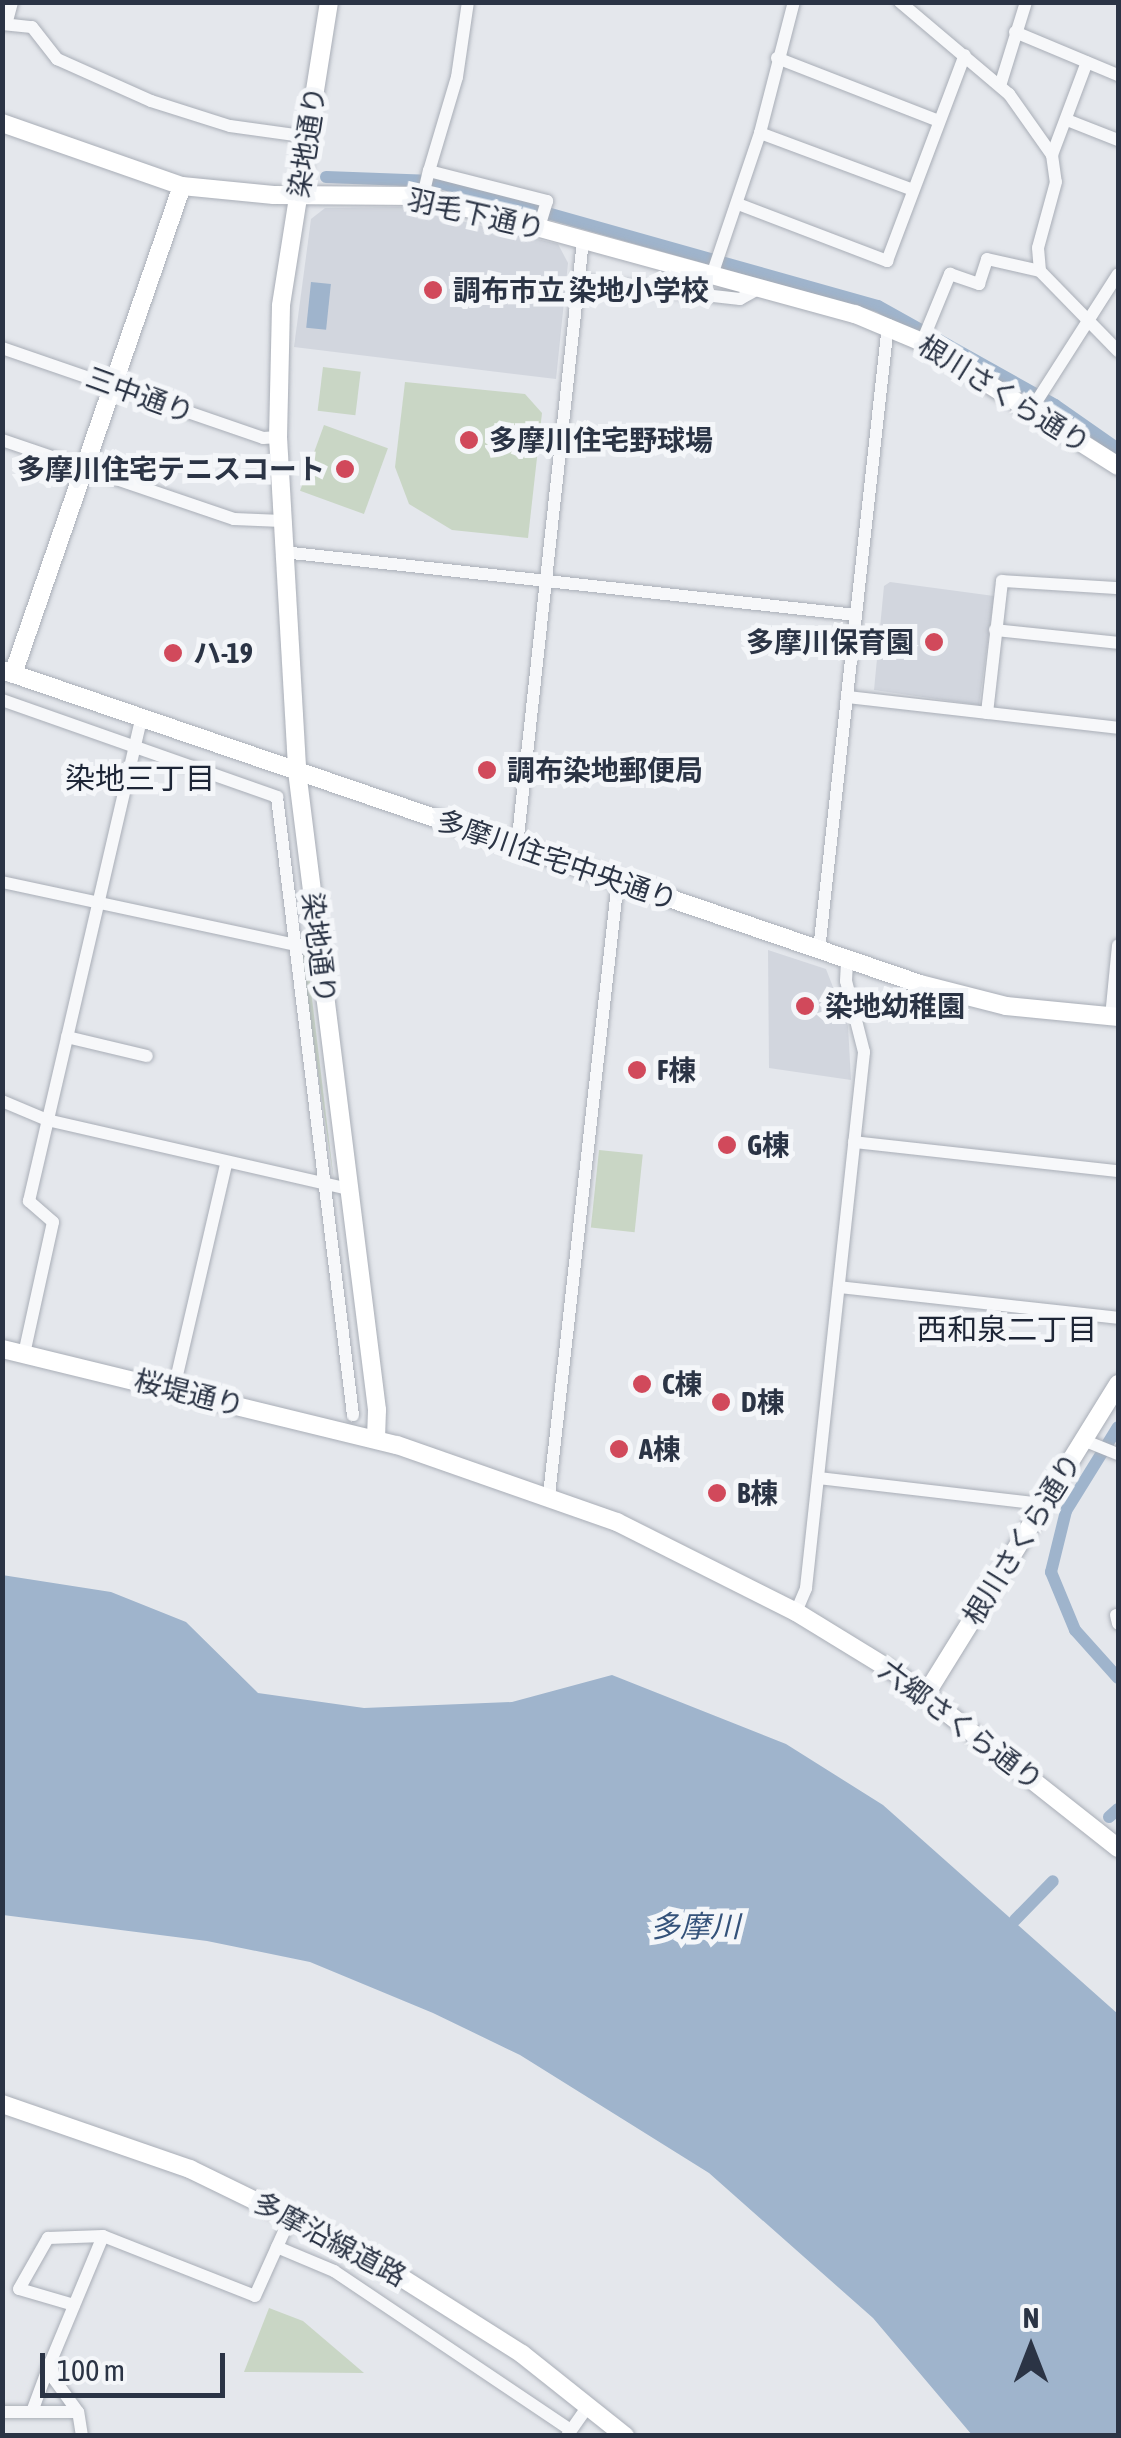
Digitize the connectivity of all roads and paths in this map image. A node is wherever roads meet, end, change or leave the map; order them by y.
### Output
1 (12, 2) edge
2 (329, 2) edge
3 (468, 2) edge
4 (794, 2) edge
5 (900, 2) edge
6 (1026, 2) edge
7 (5, 22) edge
8 (1015, 32) junction
9 (965, 55) junction
10 (778, 58) junction
11 (1086, 62) junction
12 (1118, 75) edge
13 (1000, 86) junction
14 (1066, 120) junction
15 (939, 121) junction
16 (2, 123) edge
17 (760, 133) junction
18 (308, 137) junction
19 (1118, 140) edge
20 (1052, 156) junction
21 (427, 181) junction
22 (182, 186) junction
23 (913, 190) junction
24 (299, 196) junction
25 (738, 204) junction
26 (543, 215) junction
27 (583, 240) junction
28 (715, 264) junction
29 (1040, 271) junction
30 (1118, 274) edge
31 (579, 281) junction
32 (760, 288) junction
33 (1091, 322) junction
34 (888, 325) junction
35 (924, 339) junction
36 (1116, 344) edge
37 (2, 348) edge
38 (112, 387) junction
39 (1034, 406) junction
40 (278, 436) junction
41 (2, 440) edge
42 (1118, 466) edge
43 (84, 468) junction
44 (282, 521) junction
45 (283, 552) junction
46 (546, 582) junction
47 (1118, 588) edge
48 (856, 615) junction
49 (995, 630) junction
50 (1118, 643) edge
51 (8, 672) edge
52 (846, 697) junction
53 (2, 700) edge
54 (986, 713) junction
55 (142, 717) junction
56 (1118, 728) edge
57 (134, 745) junction
58 (297, 771) junction
59 (518, 846) junction
60 (618, 880) junction
61 (2, 882) edge
62 (98, 904) junction
63 (1118, 945) edge
64 (296, 948) junction
65 (320, 950) junction
66 (818, 950) junction
67 (847, 960) junction
68 (1115, 1017) edge
69 (66, 1037) junction
70 (147, 1056) dead end
71 (2, 1101) edge
72 (46, 1120) junction
73 (854, 1142) junction
74 (226, 1164) junction
75 (1118, 1171) edge
76 (324, 1185) junction
77 (349, 1190) junction
78 (838, 1287) junction
79 (1118, 1318) edge
80 (2, 1349) edge
81 (24, 1354) junction
82 (1118, 1384) edge
83 (174, 1388) junction
84 (353, 1414) dead end
85 (376, 1439) junction
86 (1090, 1442) junction
87 (1116, 1453) edge
88 (818, 1478) junction
89 (549, 1495) junction
90 (1044, 1504) junction
91 (796, 1612) junction
92 (926, 1694) junction
93 (1118, 1848) edge
94 (2, 2104) edge
95 (291, 2216) junction
96 (103, 2236) junction
97 (276, 2247) junction
98 (18, 2288) junction
99 (2, 2291) edge
100 (74, 2305) junction
101 (51, 2360) junction
102 (588, 2406) junction
103 (32, 2409) junction
104 (2, 2412) edge
105 (78, 2412) junction
106 (569, 2433) edge
107 (82, 2436) edge
108 (624, 2436) edge

1 - 7 street
2 - 18 street, 染地通り
3 - 21 street
4 - 10 street
5 - 9 street
6 - 8 street
7 - 18 street
8 - 11 street
8 - 13 street
9 - 13 street
9 - 15 street
10 - 15 street
10 - 17 street
11 - 12 street
11 - 14 street
13 - 20 street
14 - 19 street
14 - 20 street
15 - 23 street
16 - 22 street, 羽毛下通り
17 - 23 street
17 - 25 street
18 - 24 street, 染地通り
20 - 29 street
21 - 24 street, 羽毛下通り
21 - 26 street, 羽毛下通り
21 - 26 street
22 - 24 street, 羽毛下通り
22 - 38 street
23 - 25 street
24 - 40 street, 染地通り
25 - 28 street
26 - 27 street, 羽毛下通り
27 - 28 street, 羽毛下通り
27 - 31 street
28 - 32 street, 羽毛下通り
29 - 33 street
29 - 35 street
30 - 33 street
31 - 32 street
31 - 46 street
32 - 34 street, 羽毛下通り
33 - 36 street
33 - 39 street
34 - 35 street, 根川さくら通り
34 - 48 street
35 - 39 street, 根川さくら通り
37 - 38 street, 三中通り
38 - 40 street, 三中通り
38 - 43 street
39 - 42 street, 根川さくら通り
40 - 44 street, 染地通り
41 - 43 street
43 - 44 street
43 - 51 street
44 - 45 street, 染地通り
45 - 46 street
45 - 58 street, 染地通り
46 - 48 street
46 - 59 street
47 - 49 street
48 - 52 street
49 - 50 street
49 - 54 street
51 - 55 street, 多摩川住宅中央通り
52 - 54 street
52 - 66 street
53 - 57 street
54 - 56 street
55 - 57 street
55 - 58 street, 多摩川住宅中央通り
57 - 62 street
57 - 64 street
58 - 59 street, 多摩川住宅中央通り
58 - 65 street, 染地通り
59 - 60 street, 多摩川住宅中央通り
60 - 66 street, 多摩川住宅中央通り
60 - 89 street
61 - 62 street
62 - 64 street
62 - 69 street
63 - 68 street
64 - 65 street
64 - 76 street
65 - 77 street, 染地通り
66 - 67 street, 多摩川住宅中央通り
67 - 68 street, 多摩川住宅中央通り
67 - 73 street
69 - 70 street
69 - 72 street
71 - 72 street
72 - 74 street
72 - 81 street
73 - 75 street
73 - 78 street
74 - 76 street
74 - 83 street
76 - 77 street
76 - 84 street
77 - 85 street, 染地通り
78 - 79 street
78 - 88 street
80 - 81 street, 桜堤通り
81 - 83 street, 桜堤通り
82 - 86 street, 根川さくら通り
83 - 85 street, 桜堤通り
85 - 89 street
86 - 87 street
86 - 90 street, 根川さくら通り
88 - 90 street
88 - 91 street
89 - 91 street
90 - 92 street, 根川さくら通り
91 - 92 street, 六郷さくら通り
92 - 93 street, 六郷さくら通り
94 - 95 street, 多摩沿線道路
95 - 97 street
95 - 102 street, 多摩沿線道路
96 - 97 street
96 - 98 street
96 - 100 street
97 - 106 street
98 - 99 street
98 - 100 street
100 - 101 street
101 - 103 street
101 - 105 street
102 - 106 street
102 - 108 street, 多摩沿線道路
103 - 104 street
103 - 105 street
105 - 107 street

